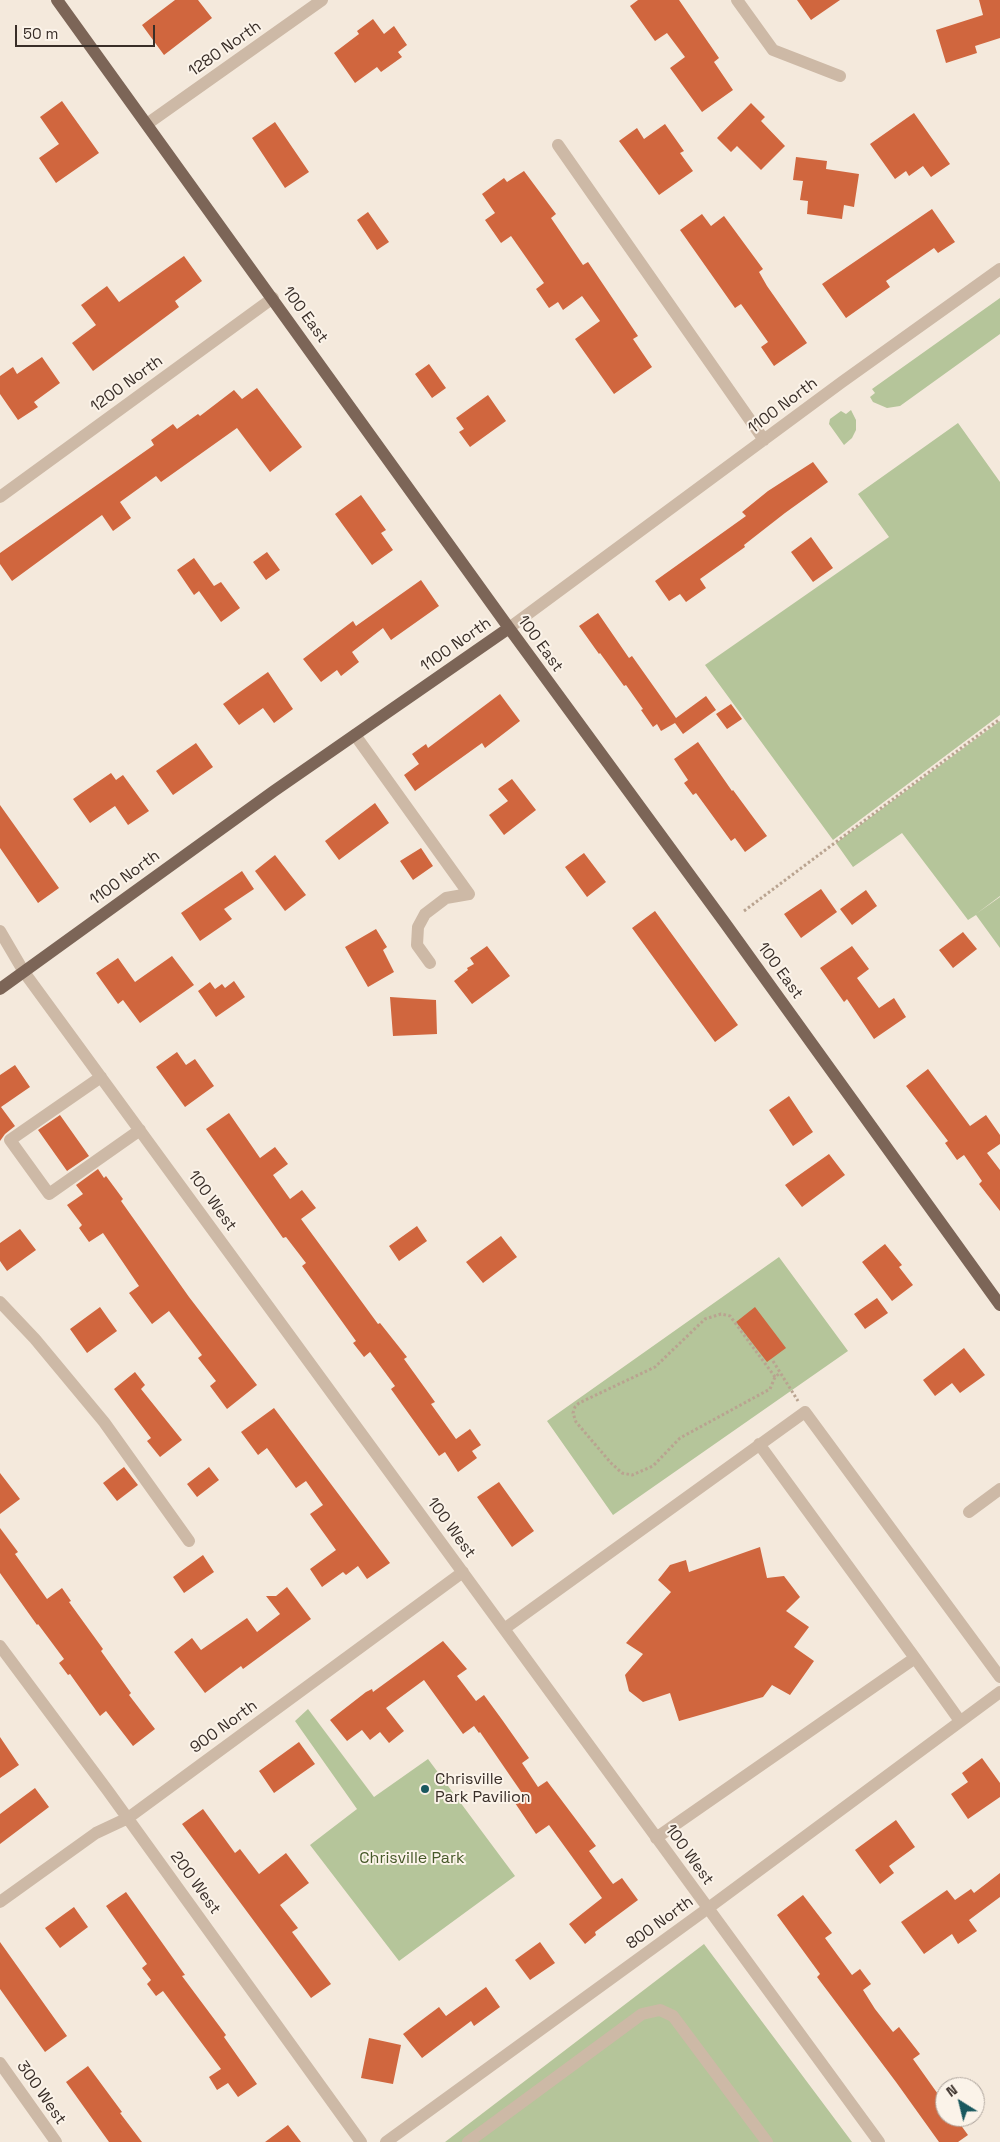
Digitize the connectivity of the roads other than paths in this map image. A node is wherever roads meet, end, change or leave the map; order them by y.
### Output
1 (58, 0) edge
2 (322, 0) edge
3 (737, 0) edge
4 (840, 76) dead end
5 (147, 124) junction
6 (558, 145) dead end
7 (1000, 269) edge
8 (273, 298) junction
9 (764, 440) junction
10 (0, 497) edge
11 (509, 628) junction
12 (355, 734) junction
13 (0, 930) edge
14 (430, 963) dead end
15 (24, 972) junction
16 (0, 989) edge
17 (101, 1077) junction
18 (140, 1130) junction
19 (0, 1302) edge
20 (1000, 1305) edge
21 (759, 1444) junction
22 (1000, 1489) edge
23 (969, 1512) dead end
24 (189, 1540) dead end
25 (463, 1572) junction
26 (504, 1629) junction
27 (0, 1646) edge
28 (915, 1658) junction
29 (1000, 1677) edge
30 (1000, 1692) edge
31 (960, 1721) junction
32 (128, 1818) junction
33 (656, 1838) junction
34 (0, 1902) edge
35 (708, 1909) junction
36 (0, 2063) edge
37 (56, 2142) edge
38 (360, 2142) edge
39 (386, 2142) edge
40 (468, 2142) edge
41 (767, 2142) edge
42 (879, 2142) edge

1 - 5 main road, 100 East
2 - 5 street, 1280 North
3 - 4 street
5 - 8 main road, 100 East
6 - 9 street
7 - 9 street, 1100 North
8 - 10 street, 1200 North
8 - 11 main road, 100 East
9 - 11 street, 1100 North
11 - 12 main road, 1100 North
11 - 20 main road, 100 East
12 - 14 street
12 - 15 main road, 1100 North
13 - 15 street, 100 West
15 - 16 main road, 1100 North
15 - 17 street, 100 West
17 - 18 street, 100 West
17 - 18 street
18 - 25 street, 100 West
19 - 24 street
21 - 26 street
21 - 28 street
21 - 29 street
22 - 23 street
25 - 26 street, 100 West
25 - 32 street, 900 North
26 - 33 street, 100 West
27 - 32 street, 200 West
28 - 31 street
28 - 33 street
30 - 31 street, 800 North
31 - 35 street, 800 North
32 - 34 street, 900 North
32 - 38 street, 200 West
33 - 35 street, 100 West
35 - 39 street, 800 North
35 - 42 street, 100 West
36 - 37 street, 300 West
40 - 41 street

